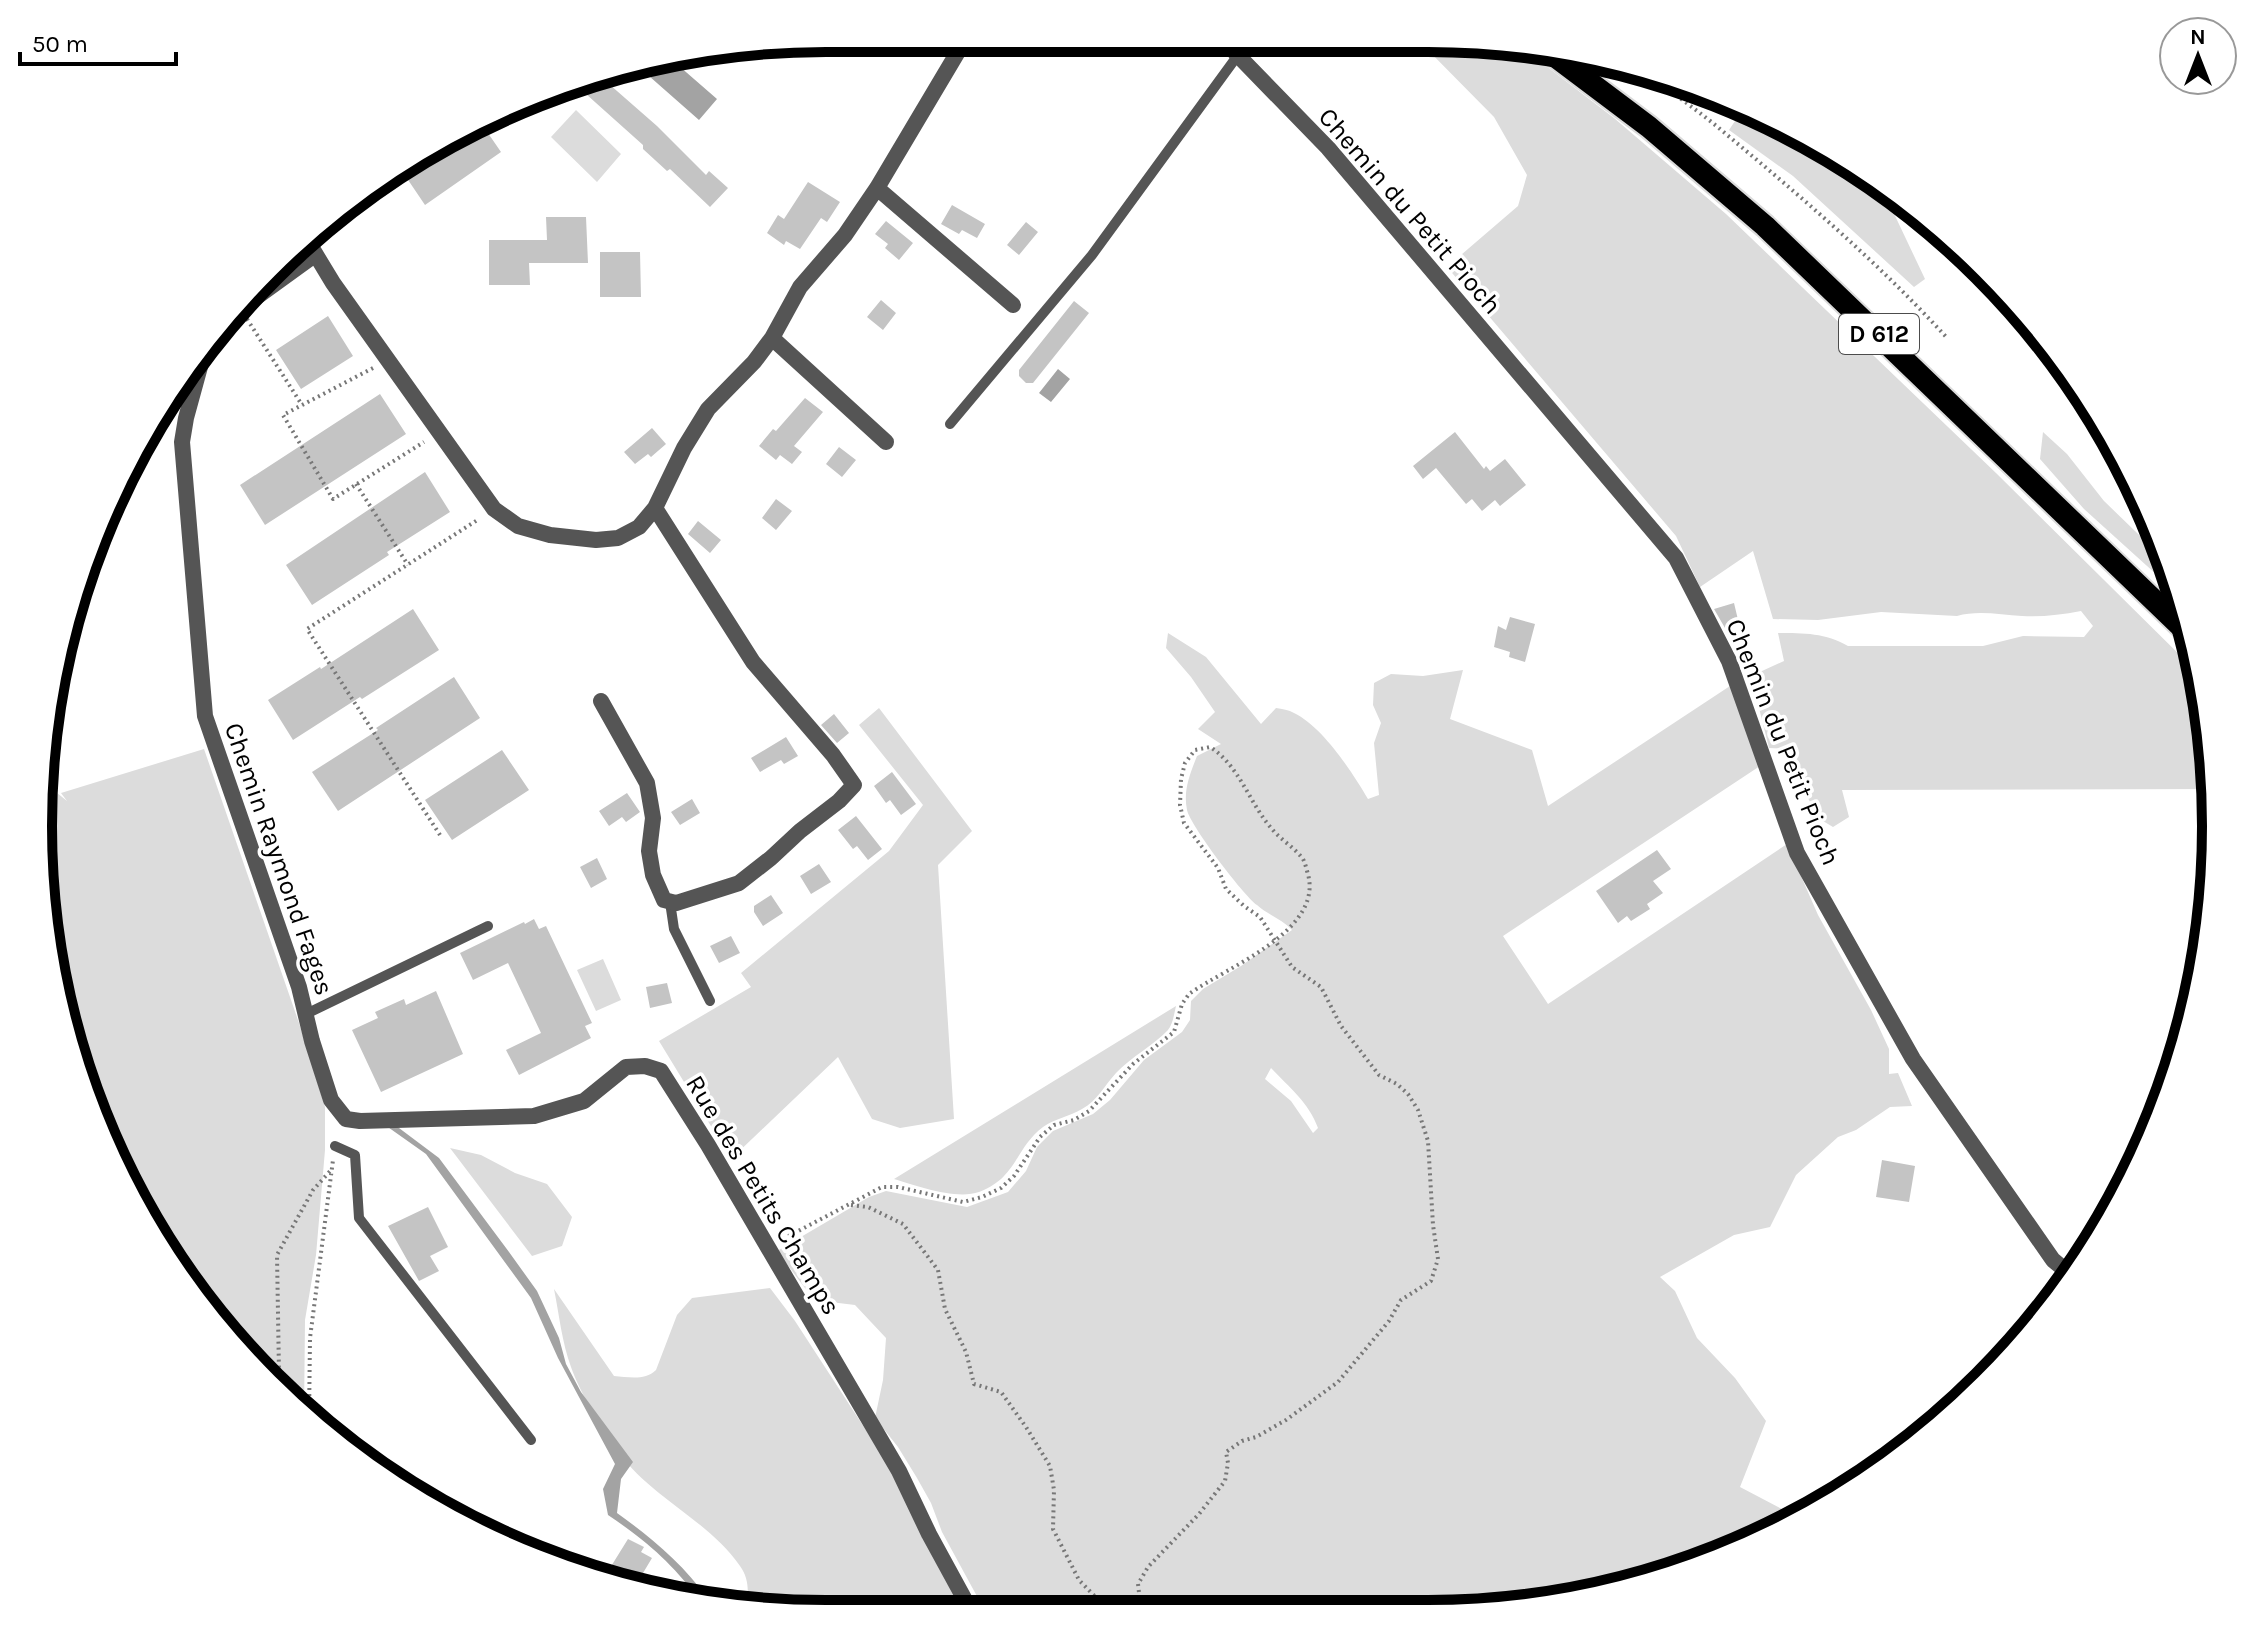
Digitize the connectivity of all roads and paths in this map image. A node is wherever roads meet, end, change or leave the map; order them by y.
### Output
1 (958, 52) edge
2 (1235, 52) edge
3 (1238, 55) junction
4 (1567, 65) edge
5 (1673, 92) edge
6 (877, 188) junction
7 (312, 248) edge
8 (317, 257) junction
9 (263, 296) edge
10 (1013, 305) dead end
11 (247, 313) edge
12 (772, 338) junction
13 (1948, 339) dead end
14 (388, 360) junction
15 (198, 374) edge
16 (302, 405) junction
17 (950, 424) dead end
18 (440, 433) junction
19 (886, 442) dead end
20 (356, 484) junction
21 (655, 508) junction
22 (494, 509) junction
23 (408, 565) junction
24 (2174, 620) edge
25 (601, 701) dead end
26 (440, 835) dead end
27 (670, 902) junction
28 (488, 926) dead end
29 (1275, 940) junction
30 (710, 1001) dead end
31 (306, 1014) junction
32 (331, 1100) joint
33 (335, 1146) joint
34 (332, 1169) junction
35 (848, 1205) junction
36 (766, 1246) junction
37 (2063, 1268) edge
38 (279, 1373) edge
39 (309, 1402) edge
40 (531, 1440) dead end
41 (965, 1600) edge
42 (1098, 1600) edge
43 (1140, 1600) edge

1 - 6 street
2 - 3 street, Chemin du Petit Pioch
3 - 17 lane
3 - 37 street, Chemin du Petit Pioch
4 - 24 highway, D 612
5 - 13 path
6 - 10 street
6 - 12 street
7 - 8 street
8 - 9 lane
8 - 14 street
11 - 16 path
12 - 19 street
12 - 21 street
14 - 16 path
14 - 18 street
15 - 31 street, Chemin Raymond Fages
16 - 20 path
18 - 20 path
18 - 22 street
20 - 23 path
21 - 22 street
21 - 27 street
22 - 23 path
23 - 26 path
25 - 27 street
27 - 30 lane
28 - 31 lane
29 - 29 path
29 - 35 path
29 - 43 path
31 - 32 street, Chemin Raymond Fages
32 - 36 street, Rue des Petits Champs
33 - 34 path
33 - 40 lane
34 - 38 path
34 - 39 path
35 - 36 path
35 - 42 path
36 - 41 street, Rue des Petits Champs

